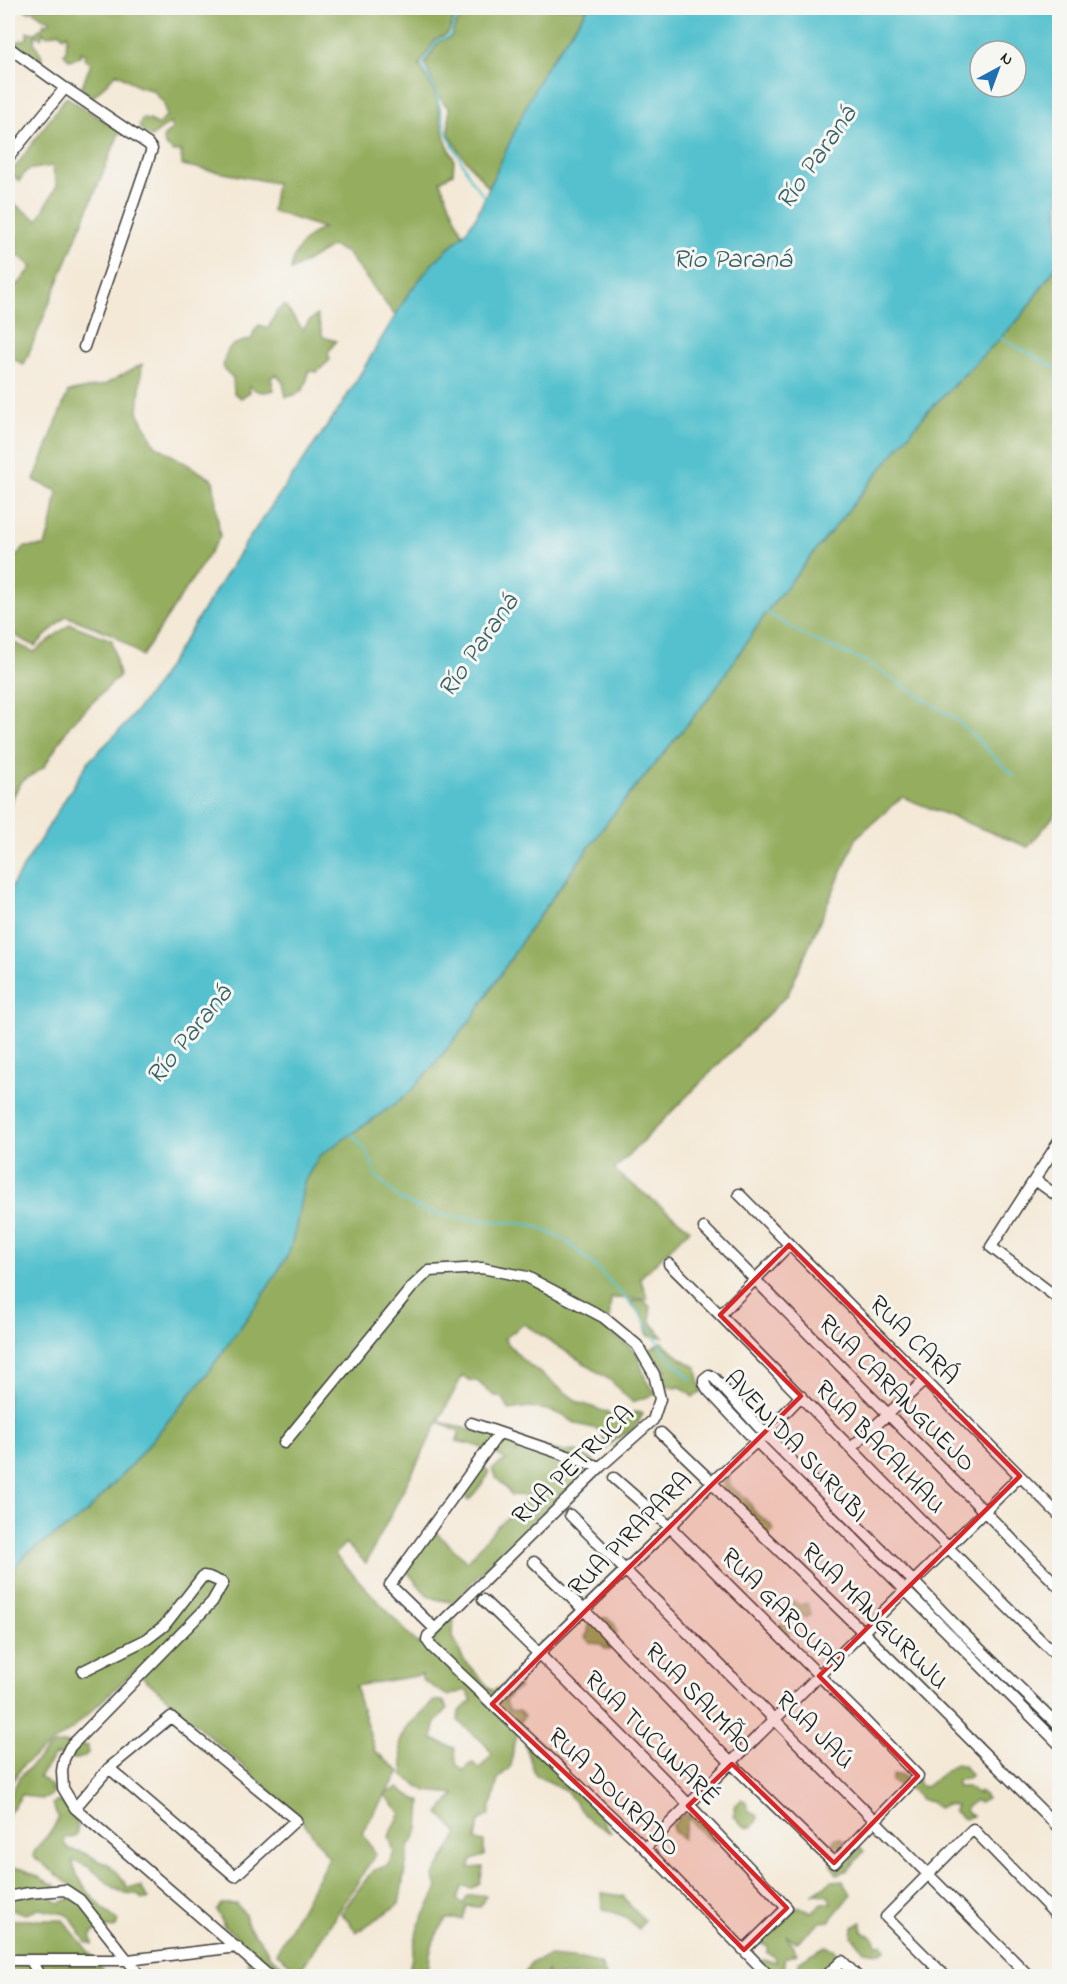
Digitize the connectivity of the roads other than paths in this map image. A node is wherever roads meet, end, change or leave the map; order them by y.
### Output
1 (8, 47) edge
2 (64, 88) junction
3 (8, 158) edge
4 (84, 347) dead end
5 (1059, 1140) edge
6 (1035, 1180) junction
7 (738, 1194) dead end
8 (1059, 1198) edge
9 (704, 1228) dead end
10 (789, 1245) junction
11 (669, 1264) dead end
12 (756, 1279) junction
13 (1059, 1300) edge
14 (720, 1315) junction
15 (924, 1381) junction
16 (801, 1396) junction
17 (888, 1415) junction
18 (471, 1423) dead end
19 (499, 1433) junction
20 (661, 1433) dead end
21 (760, 1437) junction
22 (284, 1443) dead end
23 (851, 1448) junction
24 (600, 1467) junction
25 (1020, 1476) junction
26 (615, 1478) dead end
27 (712, 1482) junction
28 (984, 1511) junction
29 (570, 1515) dead end
30 (1059, 1516) edge
31 (670, 1527) junction
32 (948, 1548) junction
33 (534, 1562) dead end
34 (625, 1570) junction
35 (910, 1586) junction
36 (1059, 1588) edge
37 (483, 1600) dead end
38 (584, 1610) junction
39 (435, 1629) junction
40 (862, 1631) junction
41 (427, 1640) joint
42 (539, 1653) junction
43 (1059, 1659) edge
44 (83, 1671) dead end
45 (819, 1676) junction
46 (492, 1704) junction
47 (776, 1720) junction
48 (1059, 1727) edge
49 (1059, 1744) edge
50 (732, 1764) junction
51 (109, 1768) junction
52 (688, 1806) junction
53 (75, 1808) junction
54 (874, 1820) junction
55 (1059, 1829) edge
56 (645, 1848) junction
57 (928, 1875) junction
58 (8, 1897) edge
59 (1059, 1919) edge
60 (237, 1947) junction
61 (744, 1950) junction
62 (8, 1960) edge
63 (128, 1960) junction
64 (32, 1961) junction
65 (40, 1977) edge
66 (140, 1977) edge
67 (270, 1977) edge
68 (769, 1977) edge
69 (826, 1977) edge
70 (857, 1977) edge
71 (945, 1977) edge
72 (1029, 1977) edge

1 - 2 street
2 - 3 street
2 - 4 street
5 - 6 street
6 - 8 street
6 - 13 street
7 - 10 street, RUA CARÁ
9 - 12 street, RUA CARANGUEJO
10 - 12 street
10 - 15 street, RUA CARÁ
11 - 14 street, RUA BACALHAU
12 - 14 street
12 - 17 street, RUA CARANGUEJO
14 - 16 street, RUA BACALHAU
15 - 17 street
15 - 25 street, RUA CARÁ
16 - 21 street, RUA PIRAPARA
16 - 23 street, RUA BACALHAU
17 - 23 street
17 - 28 street, RUA CARANGUEJO
18 - 19 street
19 - 24 street
19 - 39 street
20 - 27 street, RUA MANGURUJU
21 - 21 street, AVENIDA SURUBI
21 - 27 street, RUA PIRAPARA
21 - 35 street, AVENIDA SURUBI
22 - 24 street, RUA PETRUCA
23 - 32 street, RUA BACALHAU
24 - 39 street, RUA PETRUCA
25 - 28 street
25 - 30 street, RUA CARÁ
26 - 31 street, RUA GAROUPA
27 - 31 street, RUA PIRAPARA
27 - 40 street, RUA MANGURUJU
28 - 32 street
28 - 36 street, RUA CARANGUEJO
29 - 34 street, RUA JAÚ
31 - 34 street, RUA PIRAPARA
31 - 45 street, RUA GAROUPA
32 - 35 street
32 - 43 street, RUA BACALHAU
33 - 38 street, RUA SALMÃO
34 - 38 street, RUA PIRAPARA
34 - 47 street, RUA JAÚ
35 - 40 street
35 - 48 street, AVENIDA SURUBI
35 - 49 street, AVENIDA SURUBI
37 - 42 street, RUA TUCUNARÉ
38 - 42 street, RUA PIRAPARA
38 - 50 street, RUA SALMÃO
39 - 41 street, RUA PETRUCA
40 - 45 street
40 - 55 street, RUA MANGURUJU
41 - 46 street, RUA DOURADO
42 - 46 street, RUA PIRAPARA
42 - 52 street, RUA TUCUNARÉ
44 - 53 street
45 - 47 street
45 - 54 street, RUA GAROUPA
46 - 56 street, RUA DOURADO
47 - 50 street
47 - 54 street, RUA JAÚ
50 - 52 street
50 - 54 street, RUA SALMÃO
51 - 51 street
51 - 53 street
52 - 56 street
52 - 61 street, RUA TUCUNARÉ
53 - 60 street
54 - 57 street, RUA JAÚ
56 - 61 street, RUA DOURADO
57 - 59 street
57 - 71 street
57 - 72 street, RUA JAÚ
58 - 63 street
60 - 63 street
60 - 67 street
61 - 68 street, RUA DOURADO
62 - 64 street
63 - 64 street
63 - 66 street
64 - 65 street
69 - 70 street

